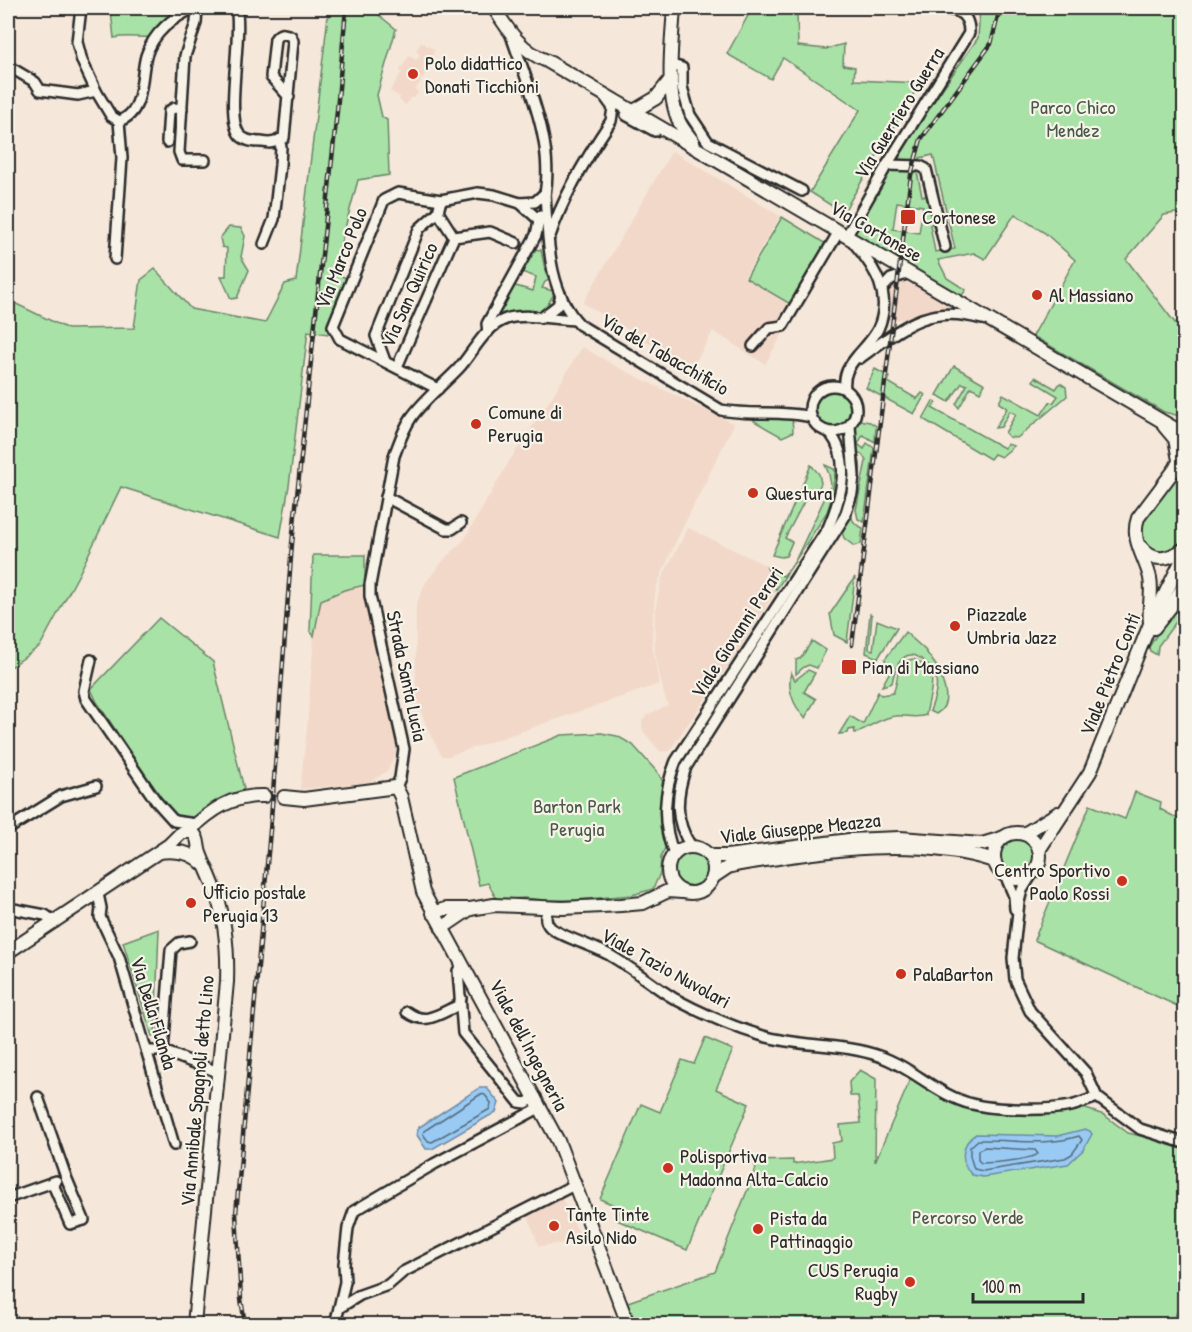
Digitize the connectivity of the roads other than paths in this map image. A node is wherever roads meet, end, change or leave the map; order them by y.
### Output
1 (81, 8) edge
2 (196, 8) edge
3 (236, 8) edge
4 (674, 8) edge
5 (921, 8) edge
6 (497, 12) edge
7 (512, 35) junction
8 (548, 61) junction
9 (672, 64) junction
10 (8, 66) edge
11 (671, 79) junction
12 (96, 91) junction
13 (602, 94) junction
14 (289, 97) junction
15 (674, 106) junction
16 (182, 109) junction
17 (627, 110) junction
18 (119, 120) junction
19 (611, 121) junction
20 (658, 124) junction
21 (279, 140) junction
22 (167, 142) dead end
23 (698, 148) junction
24 (205, 160) dead end
25 (887, 165) junction
26 (802, 191) dead end
27 (545, 193) junction
28 (441, 200) junction
29 (520, 203) junction
30 (438, 212) junction
31 (539, 220) junction
32 (454, 237) junction
33 (845, 237) junction
34 (548, 241) junction
35 (516, 243) dead end
36 (264, 244) dead end
37 (945, 247) dead end
38 (115, 259) dead end
39 (910, 273) junction
40 (882, 289) junction
41 (561, 295) junction
42 (541, 318) junction
43 (575, 320) junction
44 (999, 324) junction
45 (488, 332) junction
46 (753, 346) dead end
47 (385, 361) junction
48 (851, 365) junction
49 (397, 368) junction
50 (438, 389) junction
51 (845, 389) junction
52 (811, 417) junction
53 (1157, 418) junction
54 (1185, 425) edge
55 (850, 426) junction
56 (830, 433) junction
57 (1185, 434) edge
58 (1181, 461) edge
59 (386, 497) junction
60 (461, 523) dead end
61 (1137, 542) junction
62 (1185, 549) edge
63 (1185, 556) edge
64 (1185, 585) edge
65 (1150, 624) junction
66 (1145, 638) junction
67 (91, 660) dead end
68 (96, 786) dead end
69 (396, 787) junction
70 (264, 796) tunnel mouth
71 (284, 797) tunnel mouth
72 (1069, 805) junction
73 (192, 828) junction
74 (8, 829) edge
75 (1024, 834) junction
76 (1002, 838) junction
77 (691, 846) junction
78 (185, 848) junction
79 (1039, 850) junction
80 (674, 853) junction
81 (710, 856) junction
82 (994, 861) junction
83 (1032, 874) junction
84 (668, 876) junction
85 (713, 877) junction
86 (1006, 877) junction
87 (682, 892) junction
88 (98, 894) junction
89 (658, 895) junction
90 (550, 907) junction
91 (8, 908) edge
92 (471, 909) junction
93 (433, 913) junction
94 (1016, 914) junction
95 (55, 922) junction
96 (442, 928) junction
97 (189, 940) dead end
98 (8, 952) edge
99 (462, 963) junction
100 (461, 998) junction
101 (407, 1012) dead end
102 (147, 1051) junction
103 (163, 1051) junction
104 (218, 1072) junction
105 (38, 1097) dead end
106 (1097, 1097) junction
107 (539, 1102) junction
108 (1185, 1143) edge
109 (174, 1145) dead end
110 (66, 1177) junction
111 (52, 1182) junction
112 (576, 1184) junction
113 (8, 1195) edge
114 (339, 1308) junction
115 (194, 1324) edge
116 (335, 1324) edge
117 (628, 1324) edge

1 - 12 street
2 - 16 street
2 - 18 street
3 - 21 street
4 - 9 street
5 - 25 street, Via Guerriero Guerra
6 - 7 street, Via Cortonese
6 - 8 street, Via Cortonese
7 - 8 street, Via Cortonese
7 - 27 street
8 - 13 street, Via Cortonese
9 - 11 street
9 - 26 street
10 - 12 street
11 - 15 street
11 - 17 street
12 - 18 street
13 - 17 street, Via Cortonese
13 - 19 street
14 - 14 street
14 - 21 street
15 - 20 street
15 - 23 street
16 - 22 street
16 - 24 street
17 - 19 street
17 - 20 street, Via Cortonese
17 - 23 street
18 - 38 street
19 - 34 street
20 - 23 street, Via Cortonese
21 - 36 street
23 - 33 street, Via Cortonese
25 - 33 street, Via Guerriero Guerra
25 - 37 street
27 - 29 street
27 - 31 street
27 - 34 street, Via del Tabacchificio
28 - 29 street
28 - 30 street
28 - 47 street, Via Marco Polo
29 - 31 street
30 - 32 street, Via San Quirico
30 - 47 street
31 - 45 street
32 - 35 street, Via San Quirico
32 - 49 street, Via San Quirico
33 - 39 street, Via Cortonese
33 - 40 street
33 - 46 street, Via Guerriero Guerra
34 - 41 street, Via del Tabacchificio
39 - 40 street
39 - 44 street, Via Cortonese
40 - 48 street
41 - 42 street
41 - 43 street, Via del Tabacchificio
42 - 43 street, Via del Tabacchificio
42 - 45 street, Via del Tabacchificio
43 - 52 street, Via del Tabacchificio
44 - 48 street
44 - 53 street, Via Cortonese
45 - 50 street, Strada Santa Lucia
47 - 49 street
48 - 51 street
49 - 50 street
50 - 59 street, Strada Santa Lucia
51 - 52 street
51 - 55 street
52 - 56 street
53 - 54 street
53 - 57 street, Via Cortonese
53 - 58 street
55 - 56 street
55 - 77 street, Viale Giovanni Perari
56 - 80 street, Viale Giovanni Perari
58 - 61 street
59 - 60 street
59 - 69 street, Strada Santa Lucia
61 - 62 street
61 - 65 street
63 - 65 street, Viale Pietro Conti
64 - 66 street
65 - 66 street, Viale Pietro Conti
66 - 72 street, Viale Pietro Conti
67 - 73 street
68 - 74 street
69 - 71 street
69 - 93 street, Viale dell'Ingegneria
70 - 73 street
72 - 75 street, Viale Pietro Conti
72 - 79 street, Viale Pietro Conti
73 - 78 street, Via Annibale Spagnoli detto Lino
73 - 78 street
75 - 76 street, Viale Pietro Conti
75 - 79 street
76 - 81 street, Viale Giuseppe Meazza
76 - 82 street
77 - 80 street
77 - 81 street
78 - 88 street
78 - 104 street, Via Annibale Spagnoli detto Lino
79 - 83 street, Viale Pietro Conti
80 - 84 street
81 - 85 street
82 - 85 street, Viale Giuseppe Meazza
82 - 86 street, Viale Pietro Conti
83 - 86 street
83 - 94 street, Viale Pietro Conti
84 - 87 street
84 - 89 street
85 - 87 street
86 - 94 street, Viale Pietro Conti
87 - 89 street
88 - 95 street
88 - 102 street, Via Della Filanda
89 - 90 street
90 - 92 street
90 - 106 street, Viale Tazio Nuvolari
91 - 95 street
92 - 93 street
92 - 96 street
93 - 96 street, Viale dell'Ingegneria
94 - 106 street, Viale Pietro Conti
95 - 98 street
96 - 99 street, Viale dell'Ingegneria
97 - 103 street
99 - 100 street
99 - 107 street, Viale dell'Ingegneria
100 - 101 street
100 - 107 street
102 - 103 street
102 - 109 street, Via Della Filanda
103 - 104 street
104 - 115 street, Via Annibale Spagnoli detto Lino
105 - 110 street
106 - 108 street, Viale Pietro Conti
107 - 112 street, Viale dell'Ingegneria
107 - 114 street
110 - 111 street
110 - 111 street
111 - 113 street
112 - 114 street
112 - 117 street, Viale dell'Ingegneria
114 - 116 street

